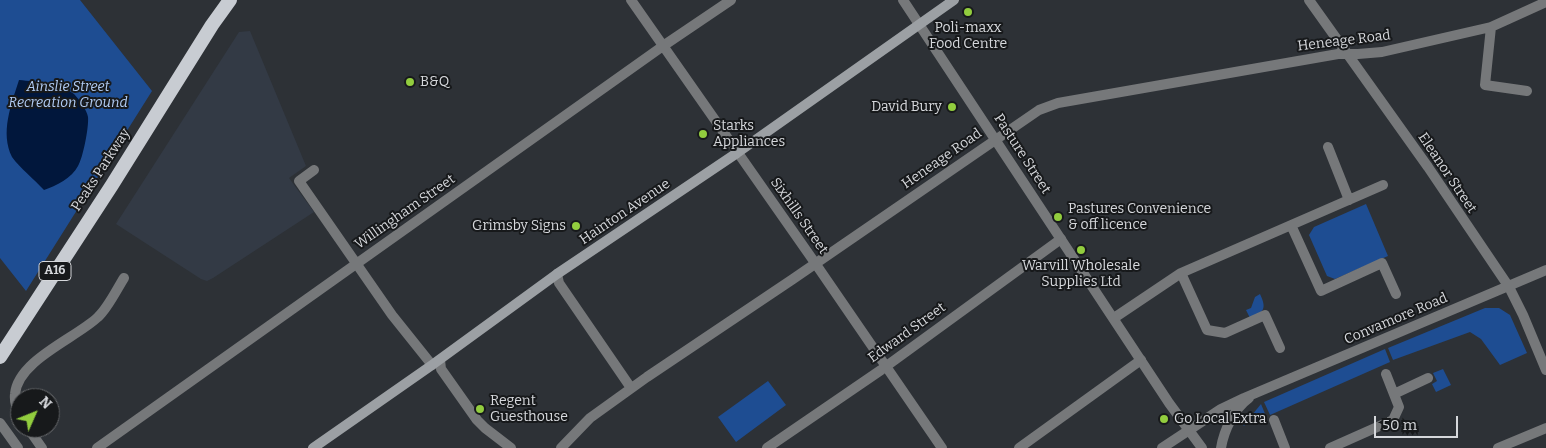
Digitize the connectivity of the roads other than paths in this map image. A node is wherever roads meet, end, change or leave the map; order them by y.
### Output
1 (230, 0) edge
2 (631, 0) edge
3 (731, 0) edge
4 (903, 0) edge
5 (954, 0) edge
6 (1309, 0) edge
7 (1546, 2) edge
8 (919, 24) junction
9 (1491, 26) junction
10 (663, 46) junction
11 (1348, 54) junction
12 (1527, 92) dead end
13 (996, 139) junction
14 (1328, 148) dead end
15 (737, 153) junction
16 (314, 170) dead end
17 (1382, 185) dead end
18 (1349, 200) junction
19 (1291, 225) junction
20 (1061, 239) junction
21 (356, 263) junction
22 (815, 263) junction
23 (1546, 270) edge
24 (1181, 272) junction
25 (557, 274) junction
26 (124, 278) dead end
27 (1509, 287) junction
28 (1396, 294) dead end
29 (1114, 318) junction
30 (1280, 348) dead end
31 (0, 357) edge
32 (1140, 360) junction
33 (436, 362) junction
34 (886, 365) junction
35 (1546, 370) edge
36 (1386, 374) dead end
37 (1428, 378) dead end
38 (16, 388) edge
39 (631, 388) junction
40 (1256, 393) junction
41 (1394, 394) junction
42 (1274, 420) dead end
43 (0, 423) edge
44 (1546, 428) edge
45 (1188, 429) junction
46 (18, 448) edge
47 (97, 448) edge
48 (313, 448) edge
49 (511, 448) edge
50 (562, 448) edge
51 (767, 448) edge
52 (942, 448) edge
53 (1019, 448) edge
54 (1162, 448) edge
55 (1202, 448) edge
56 (1221, 448) edge
57 (1285, 448) edge
58 (1330, 448) edge
59 (1498, 448) edge

1 - 31 highway, Peaks Parkway / A16
2 - 10 street, Sixhills Street
3 - 10 street, Willingham Street
4 - 8 street, Pasture Street
5 - 8 main road, Hainton Avenue
6 - 11 street, Eleanor Street
7 - 9 street, Heneage Road
8 - 13 street, Pasture Street
8 - 15 main road, Hainton Avenue
9 - 11 street, Heneage Road
9 - 12 street
10 - 15 street, Sixhills Street
10 - 21 street, Willingham Street
11 - 13 street, Heneage Road
11 - 27 street, Eleanor Street
13 - 20 street, Pasture Street
13 - 22 street, Heneage Road
14 - 18 street
15 - 22 street, Sixhills Street
15 - 25 main road, Hainton Avenue
16 - 21 street
17 - 18 street
18 - 19 street
19 - 24 street
19 - 28 street
20 - 29 street, Pasture Street
20 - 34 street, Edward Street
21 - 33 street
21 - 47 street, Willingham Street
22 - 34 street, Sixhills Street
22 - 39 street, Heneage Road
23 - 27 street, Convamore Road
24 - 29 street
24 - 30 street
25 - 33 main road, Hainton Avenue
25 - 39 street
26 - 38 street
27 - 35 street, Eleanor Street
27 - 40 street, Convamore Road
29 - 32 street, Pasture Street
32 - 45 street, Pasture Street
32 - 53 street
33 - 48 main road, Hainton Avenue
33 - 49 street
34 - 51 street, Edward Street
34 - 52 street, Sixhills Street
36 - 41 street
37 - 41 street
39 - 50 street, Heneage Road
40 - 45 street, Convamore Road
40 - 56 street, Convamore Road
41 - 58 street
42 - 57 street
43 - 46 street
44 - 59 street
45 - 54 street, Convamore Road
45 - 55 street, Pasture Street

